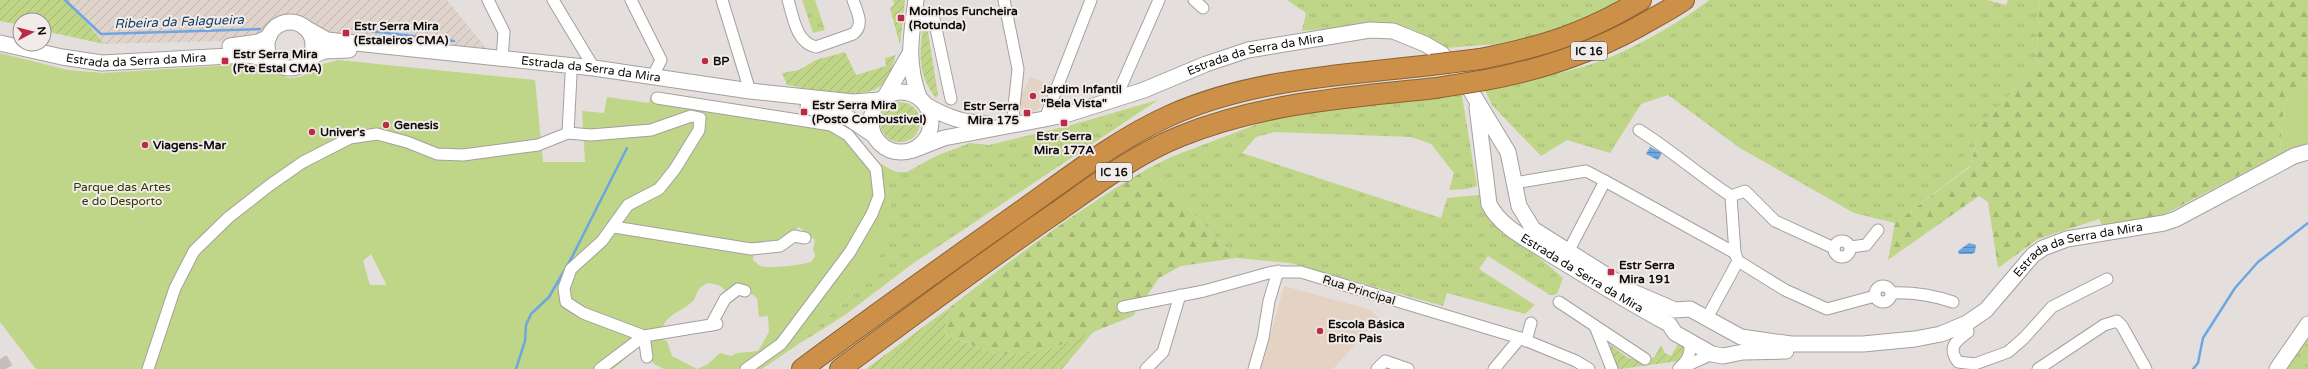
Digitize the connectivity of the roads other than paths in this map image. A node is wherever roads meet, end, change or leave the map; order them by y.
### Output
1 (488, 0) edge
2 (553, 0) edge
3 (631, 0) edge
4 (722, 0) edge
5 (788, 0) edge
6 (854, 0) edge
7 (916, 0) edge
8 (1004, 0) edge
9 (1091, 0) edge
10 (1159, 0) edge
11 (1194, 0) edge
12 (1641, 0) edge
13 (1684, 0) edge
14 (1203, 8) dead end
15 (913, 19) junction
16 (304, 28) junction
17 (0, 33) edge
18 (12, 36) edge
19 (269, 36) junction
20 (0, 43) edge
21 (52, 45) edge
22 (909, 55) junction
23 (310, 57) junction
24 (502, 59) junction
25 (272, 60) junction
26 (594, 68) junction
27 (571, 75) junction
28 (653, 76) junction
29 (750, 91) junction
30 (883, 97) junction
31 (657, 98) dead end
32 (1116, 98) junction
33 (951, 99) dead end
34 (923, 101) junction
35 (1477, 102) junction
36 (1044, 121) junction
37 (1012, 126) junction
38 (1639, 130) dead end
39 (568, 133) junction
40 (872, 134) junction
41 (913, 150) junction
42 (1508, 152) junction
43 (2308, 152) edge
44 (1483, 156) junction
45 (1605, 181) junction
46 (1514, 183) junction
47 (1731, 196) junction
48 (1519, 206) junction
49 (1498, 218) junction
50 (614, 227) junction
51 (1878, 230) dead end
52 (805, 238) dead end
53 (1568, 252) junction
54 (1736, 257) junction
55 (1278, 271) junction
56 (2107, 279) dead end
57 (745, 292) dead end
58 (1180, 295) junction
59 (1559, 302) dead end
60 (1953, 302) dead end
61 (1123, 307) dead end
62 (1675, 310) junction
63 (1707, 318) junction
64 (1531, 323) dead end
65 (1967, 323) junction
66 (1669, 324) junction
67 (2308, 324) edge
68 (1595, 326) junction
69 (1733, 334) junction
70 (644, 336) junction
71 (1523, 340) junction
72 (1689, 341) junction
73 (1856, 344) junction
74 (1730, 353) junction
75 (1712, 354) junction
76 (647, 356) dead end
77 (1645, 359) dead end
78 (148, 369) edge
79 (600, 369) edge
80 (746, 369) edge
81 (802, 369) edge
82 (840, 369) edge
83 (1146, 369) edge
84 (1254, 369) edge
85 (1377, 369) edge
86 (1408, 369) edge
87 (1494, 369) edge
88 (1589, 369) edge
89 (1612, 369) edge
90 (1678, 369) edge
91 (2038, 369) edge
92 (2146, 369) edge
93 (2277, 369) edge

1 - 24 street
2 - 26 street
3 - 28 street
4 - 29 street
5 - 6 street
7 - 15 street
8 - 37 street
9 - 36 street
10 - 32 street
11 - 14 street
12 - 81 highway, IC 16, bridge
13 - 82 highway, IC 16, bridge
15 - 22 street
15 - 33 street
16 - 19 street
16 - 23 street
16 - 24 street, Estrada da Serra da Mira
17 - 18 street
19 - 21 street, Estrada da Serra da Mira
19 - 25 street
20 - 25 street, Estrada da Serra da Mira
22 - 30 street
22 - 34 street
23 - 25 street
23 - 27 street, Estrada da Serra da Mira
24 - 26 street, Estrada da Serra da Mira
26 - 28 street, Estrada da Serra da Mira
27 - 39 street
27 - 40 street, Estrada da Serra da Mira
28 - 29 street, Estrada da Serra da Mira
29 - 30 street, Estrada da Serra da Mira
30 - 34 street
30 - 40 street
31 - 80 street
32 - 35 street, Estrada da Serra da Mira
32 - 36 street, Estrada da Serra da Mira
34 - 37 street
34 - 41 street
35 - 42 street, Estrada da Serra da Mira
35 - 44 street, Estrada da Serra da Mira
36 - 37 street, Estrada da Serra da Mira
37 - 41 street
38 - 47 street
39 - 50 street
39 - 78 street
40 - 41 street
42 - 44 street
42 - 46 street, Estrada da Serra da Mira
43 - 65 street, Estrada da Serra da Mira
44 - 49 street, Estrada da Serra da Mira
45 - 46 street
45 - 53 street
45 - 54 street
46 - 48 street, Estrada da Serra da Mira
47 - 51 street
47 - 54 street
48 - 49 street
48 - 53 street, Estrada da Serra da Mira
49 - 66 street, Estrada da Serra da Mira
50 - 52 street
50 - 70 street
53 - 62 street, Estrada da Serra da Mira
54 - 60 street
54 - 63 street
55 - 58 street, Rua Principal
55 - 71 street, Rua Principal
55 - 84 street
56 - 65 street
57 - 70 street
58 - 61 street, Rua Principal
58 - 83 street
59 - 68 street
62 - 63 street, Estrada da Serra da Mira
62 - 66 street
63 - 69 street, Estrada da Serra da Mira
64 - 71 street
65 - 73 street, Estrada da Serra da Mira
66 - 72 street, Estrada da Serra da Mira
67 - 93 street
68 - 77 street
68 - 89 street
69 - 73 street, Estrada da Serra da Mira
69 - 74 street
70 - 76 street
70 - 79 street
71 - 87 street
71 - 88 street, Rua Principal
72 - 75 street, Estrada da Serra da Mira
72 - 90 street
73 - 74 street, Estrada da Serra da Mira
74 - 75 street, Estrada da Serra da Mira
75 - 90 street
85 - 86 street
91 - 92 street

